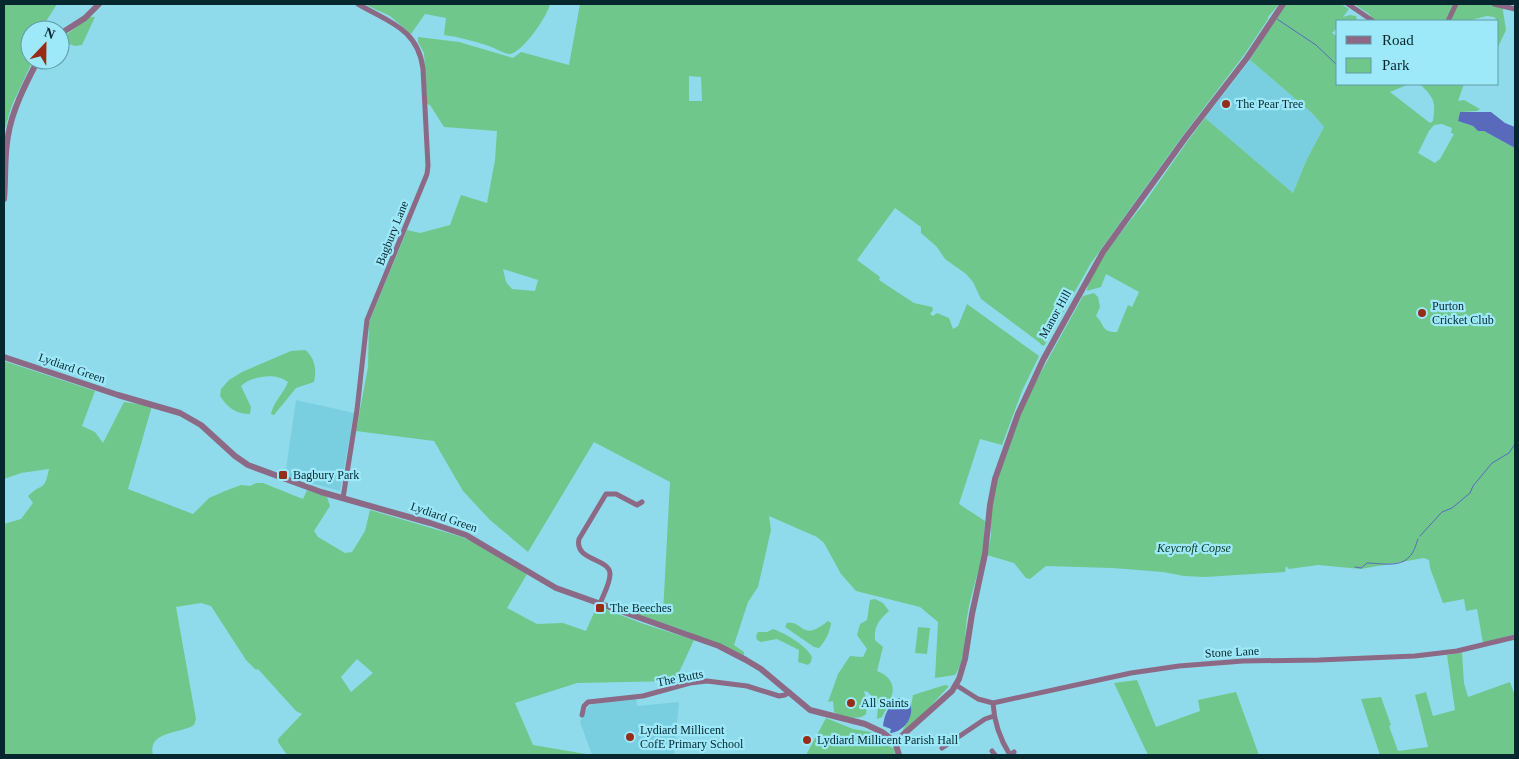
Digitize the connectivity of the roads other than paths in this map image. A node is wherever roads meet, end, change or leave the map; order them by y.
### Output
1 (99, 4) edge
2 (358, 4) edge
3 (1282, 4) edge
4 (1348, 4) edge
5 (1456, 4) edge
6 (1494, 4) edge
7 (1515, 9) edge
8 (1372, 20) edge
9 (1448, 20) edge
10 (70, 28) edge
11 (33, 70) edge
12 (4, 199) edge
13 (4, 357) edge
14 (343, 498) junction
15 (638, 506) dead end
16 (600, 604) junction
17 (1515, 637) edge
18 (956, 685) junction
19 (789, 692) junction
20 (993, 703) junction
21 (582, 715) dead end
22 (994, 716) junction
23 (895, 742) junction
24 (942, 748) dead end
25 (1009, 753) edge
26 (899, 755) edge

1 - 10 street
2 - 14 street, Bagbury Lane
3 - 18 street, Manor Hill
4 - 8 street
5 - 9 street
6 - 7 street
11 - 12 street
13 - 14 street, Lydiard Green
14 - 16 street, Lydiard Green
15 - 16 street
16 - 19 street, Lydiard Green
17 - 20 street, Stone Lane
18 - 20 street
18 - 23 street
19 - 21 street, The Butts
19 - 23 street, Lydiard Green
20 - 22 street
22 - 24 street
22 - 25 street
23 - 26 street

